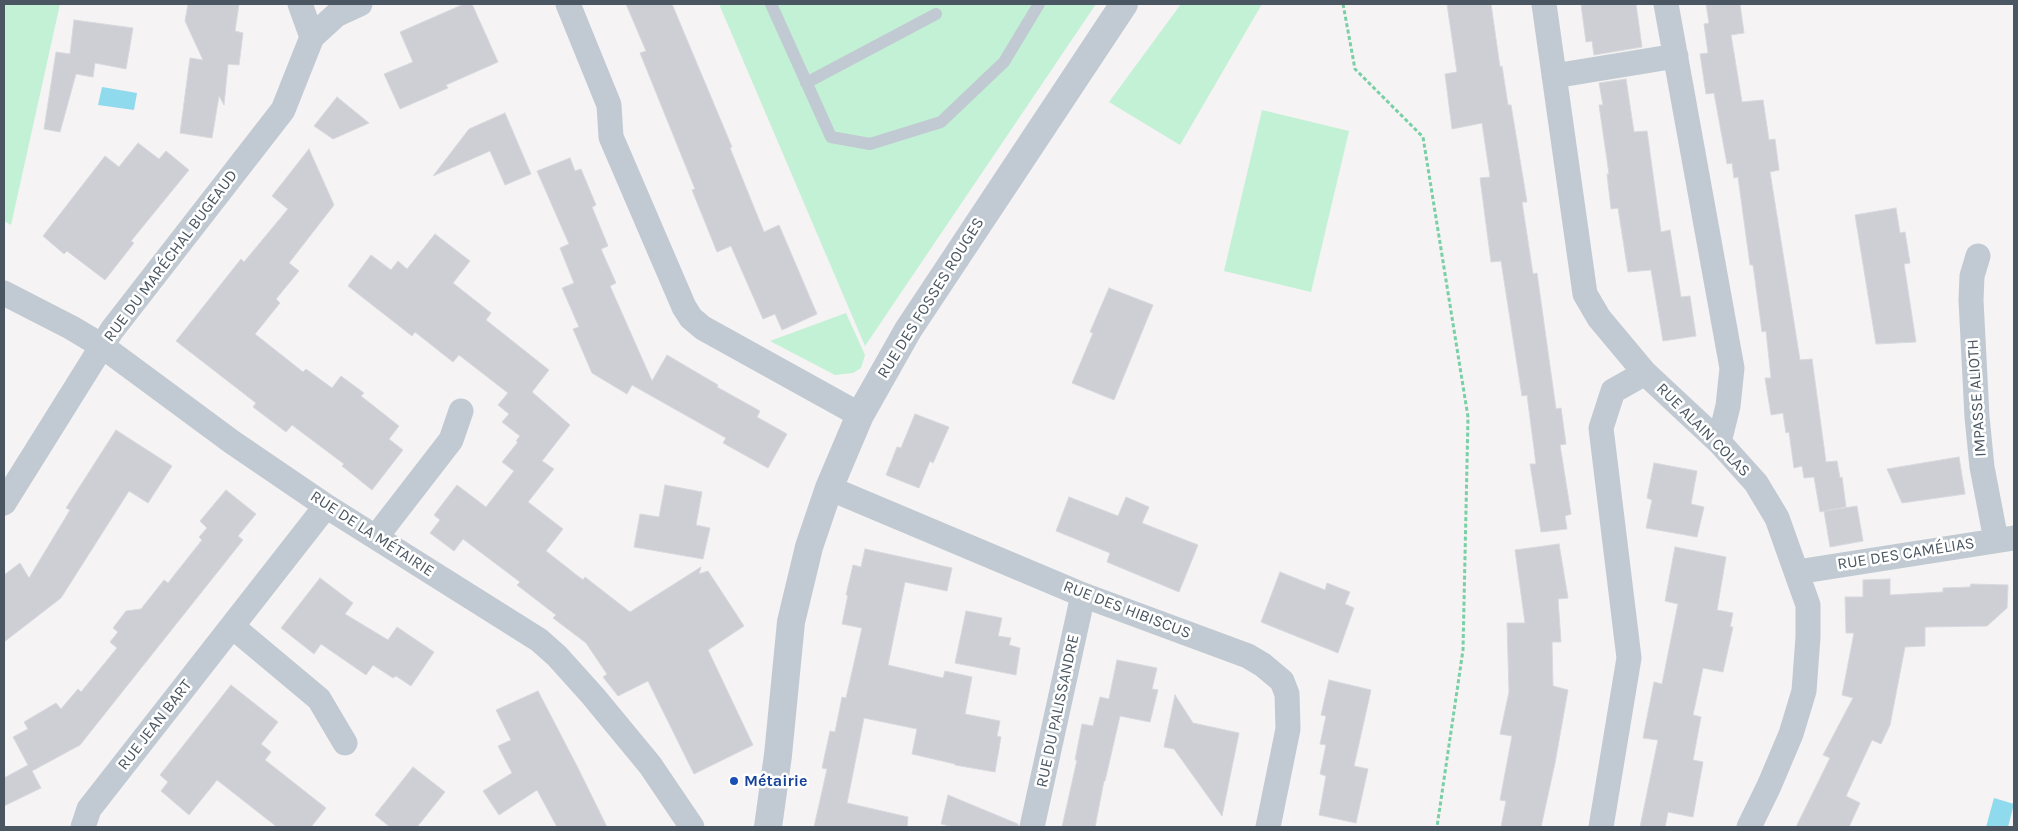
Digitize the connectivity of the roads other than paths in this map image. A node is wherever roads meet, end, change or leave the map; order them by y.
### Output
1 (300, 4) edge
2 (360, 4) edge
3 (568, 4) edge
4 (771, 4) edge
5 (1039, 4) edge
6 (1124, 4) edge
7 (1544, 4) edge
8 (1666, 4) edge
9 (936, 14) dead end
10 (312, 38) junction
11 (1676, 56) junction
12 (1554, 76) junction
13 (806, 82) junction
14 (1978, 256) dead end
15 (4, 293) edge
16 (102, 346) junction
17 (1645, 373) junction
18 (462, 411) dead end
19 (860, 415) junction
20 (1719, 442) junction
21 (830, 488) junction
22 (4, 503) edge
23 (326, 506) junction
24 (376, 537) junction
25 (2005, 539) edge
26 (1797, 572) junction
27 (1083, 594) junction
28 (233, 627) junction
29 (345, 743) dead end
30 (84, 827) edge
31 (692, 827) edge
32 (768, 827) edge
33 (1032, 827) edge
34 (1268, 827) edge
35 (1602, 827) edge
36 (1749, 827) edge

1 - 10 street
2 - 10 street
3 - 19 street
4 - 13 lane
5 - 13 lane
6 - 19 street, RUE DES FOSSES ROUGES
7 - 12 street, RUE ALAIN COLAS
8 - 11 street
9 - 13 lane
10 - 16 street, RUE DU MARÉCHAL BUGEAUD
11 - 12 street
11 - 20 street
12 - 17 street, RUE ALAIN COLAS
14 - 25 street, IMPASSE ALIOTH
15 - 16 street, RUE DE LA MÉTAIRIE
16 - 22 street, RUE DU MARÉCHAL BUGEAUD
16 - 23 street, RUE DE LA MÉTAIRIE
17 - 20 street, RUE ALAIN COLAS
17 - 35 street, RUE ALAIN COLAS
18 - 24 street
19 - 21 street, RUE DES FOSSES ROUGES
20 - 26 street, RUE ALAIN COLAS
21 - 27 street, RUE DES HIBISCUS
21 - 32 street, RUE DES FOSSES ROUGES
23 - 24 street, RUE DE LA MÉTAIRIE
23 - 28 street, RUE JEAN BART
24 - 31 street, RUE DE LA MÉTAIRIE
25 - 26 street, RUE DES CAMÉLIAS
26 - 36 street, RUE ALAIN COLAS
27 - 33 street, RUE DU PALISSANDRE
27 - 34 street, RUE DES HIBISCUS
28 - 29 street
28 - 30 street, RUE JEAN BART

